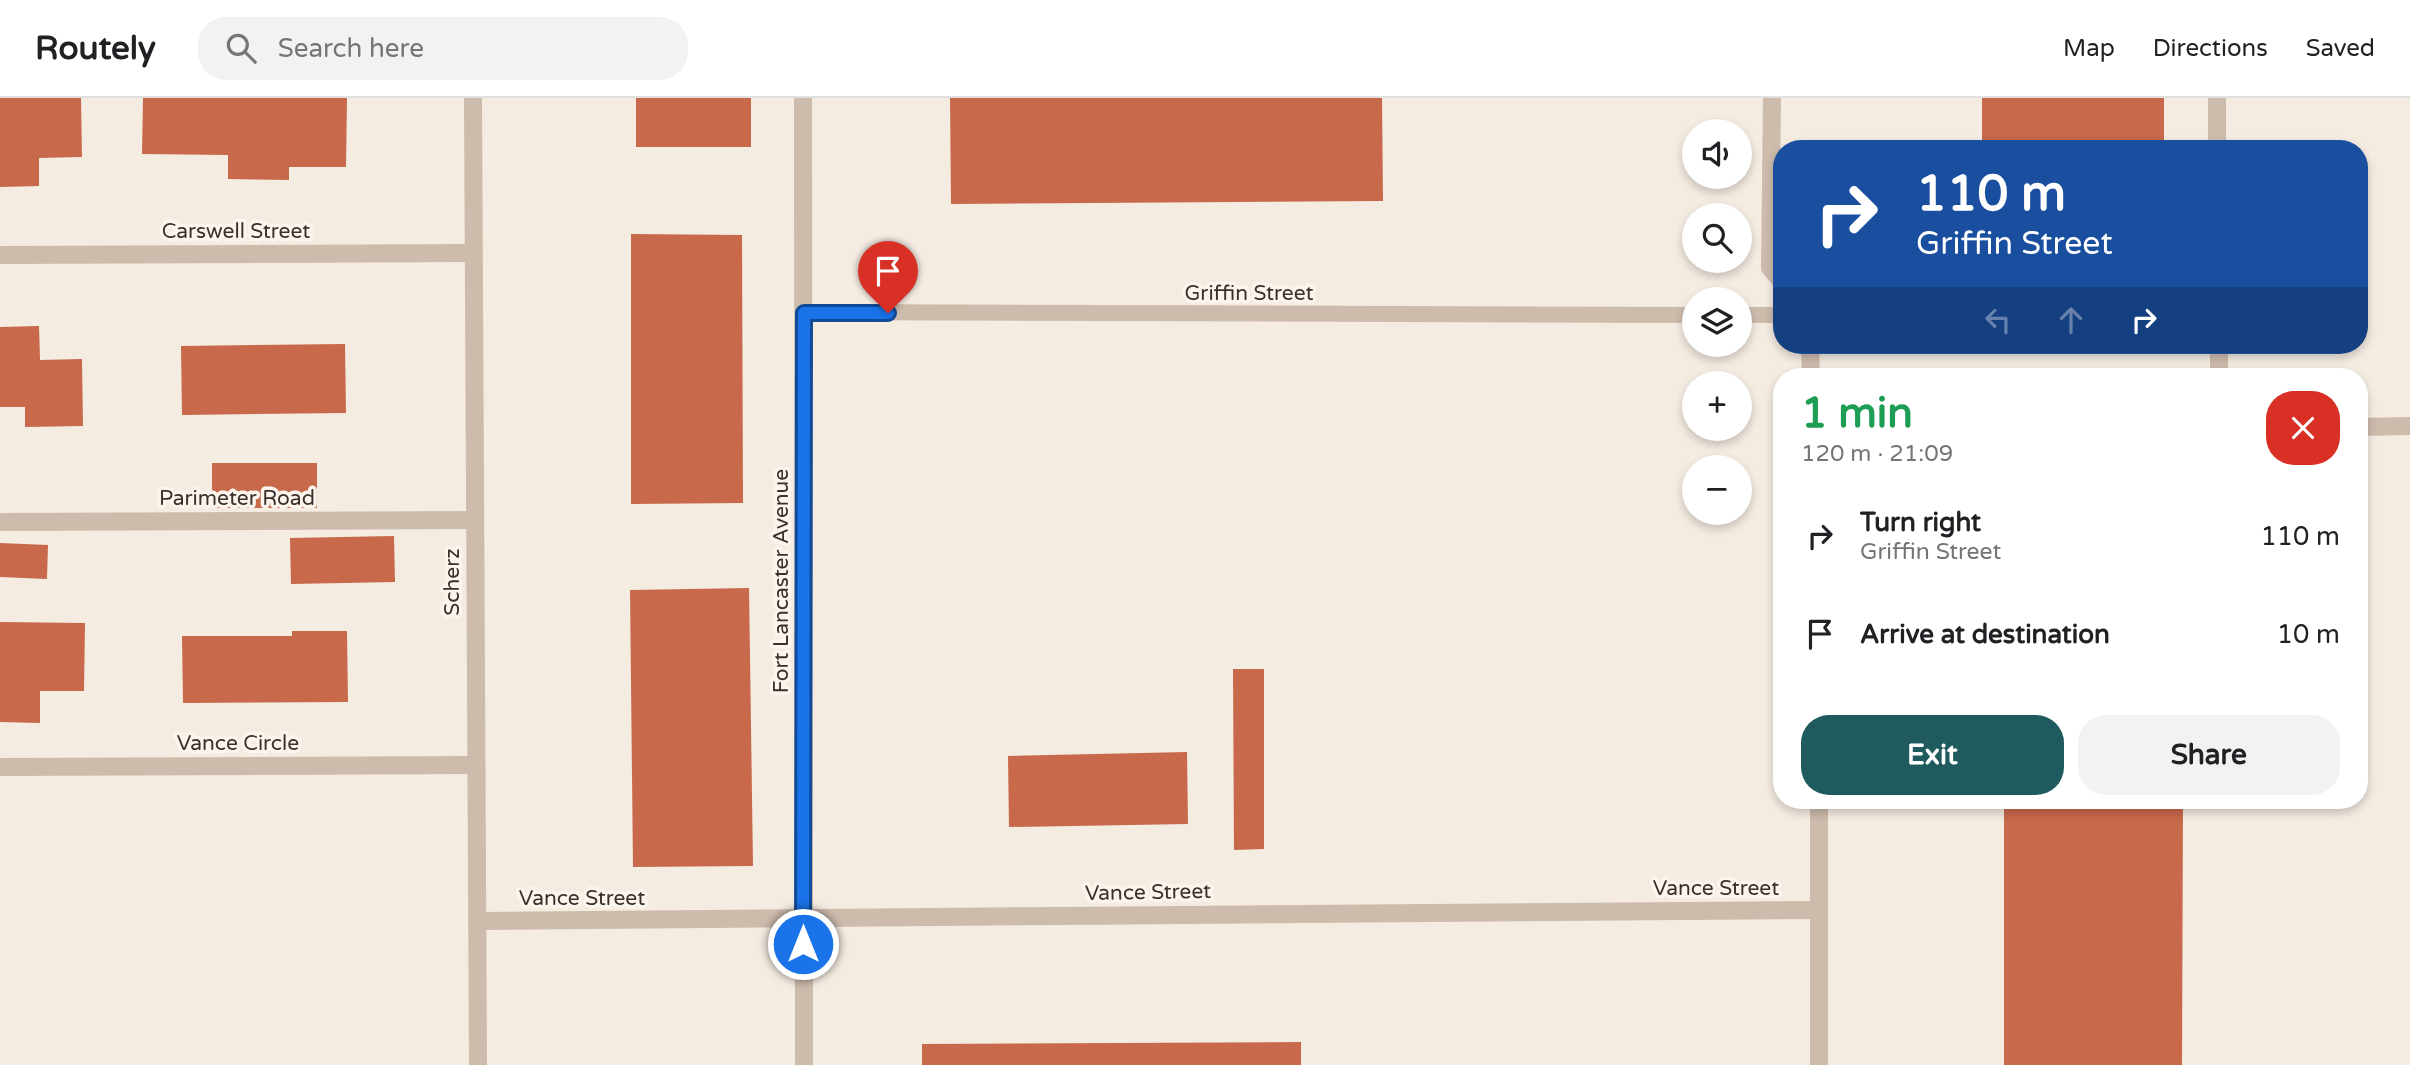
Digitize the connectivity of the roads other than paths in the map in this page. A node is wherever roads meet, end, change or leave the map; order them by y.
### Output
1 (473, 98) edge
2 (803, 98) edge
3 (1772, 98) edge
4 (2217, 98) edge
5 (2217, 140) edge
6 (473, 253) junction
7 (0, 255) edge
8 (1773, 272) edge
9 (804, 313) junction
10 (1682, 315) edge
11 (1752, 315) edge
12 (1773, 315) edge
13 (2410, 426) edge
14 (2368, 427) edge
15 (474, 520) junction
16 (0, 522) edge
17 (475, 765) junction
18 (0, 768) edge
19 (1819, 809) edge
20 (1819, 910) junction
21 (803, 919) junction
22 (478, 921) junction
23 (478, 1065) edge
24 (804, 1065) edge
25 (1819, 1065) edge

1 - 6 street, Scherz
2 - 9 street, Fort Lancaster Avenue
3 - 8 street
4 - 5 street
6 - 7 street, Carswell Street
6 - 15 street, Scherz
9 - 10 lane, Griffin Street
9 - 21 street, Fort Lancaster Avenue
11 - 12 lane
13 - 14 street
15 - 16 street, Parimeter Road
15 - 17 street, Scherz
17 - 18 street, Vance Circle
17 - 22 street, Scherz
19 - 20 street
20 - 21 street, Vance Street
20 - 25 street
21 - 22 street, Vance Street
21 - 24 street, Fort Lancaster Avenue
22 - 23 street, Scherz

